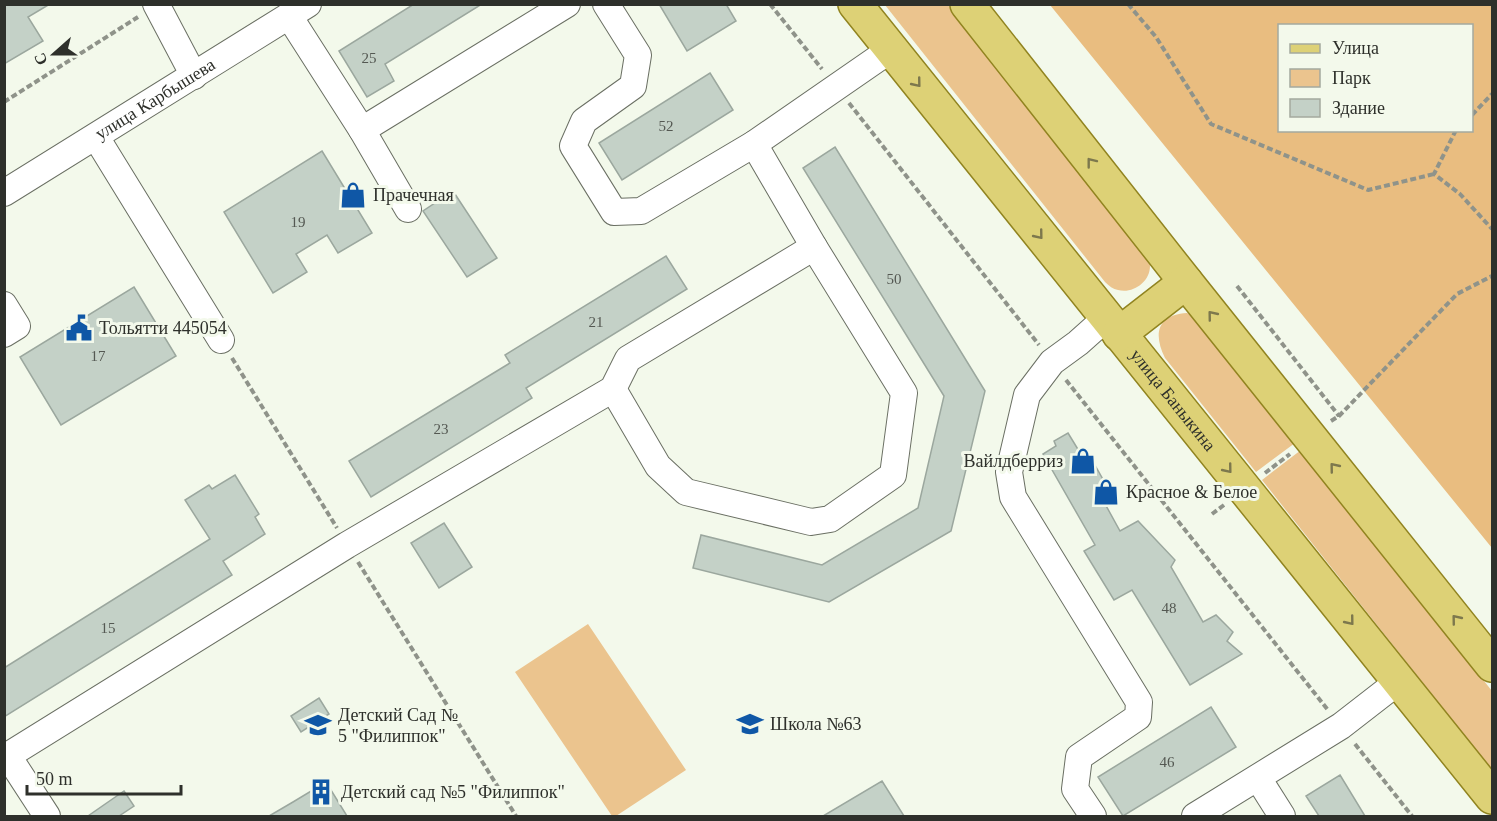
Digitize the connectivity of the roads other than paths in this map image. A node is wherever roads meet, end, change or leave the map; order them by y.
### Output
1 (567, 4) edge
2 (606, 4) edge
3 (855, 4) edge
4 (968, 4) edge
5 (156, 5) edge
6 (299, 10) edge
7 (890, 50) junction
8 (194, 76) junction
9 (362, 130) junction
10 (96, 137) junction
11 (754, 144) junction
12 (4, 193) edge
13 (408, 208) dead end
14 (814, 246) junction
15 (1186, 282) junction
16 (4, 305) edge
17 (1113, 326) junction
18 (4, 334) edge
19 (221, 340) road end
20 (613, 389) junction
21 (1492, 665) edge
22 (1399, 681) junction
23 (6, 757) edge
24 (1258, 778) junction
25 (1492, 797) edge
26 (46, 816) edge
27 (1093, 816) edge
28 (1195, 816) edge
29 (1282, 816) edge

1 - 9 street
2 - 11 street
3 - 7 main road, улица Баныкина
15 -> 4 main road
5 - 8 street
6 - 8 street, улица Карбышева
6 - 9 street
7 - 11 street
7 -> 17 main road, улица Баныкина
8 - 10 street, улица Карбышева
9 - 13 street
10 - 12 street, улица Карбышева
10 - 19 street
11 - 14 street
14 - 20 street
14 - 20 street
15 - 17 main road
21 -> 15 main road
16 - 18 street
17 -> 22 main road, улица Баныкина
17 - 27 street
20 - 23 street
22 - 24 street
22 - 25 main road, улица Баныкина
23 - 26 street
24 - 28 street
24 - 29 street

